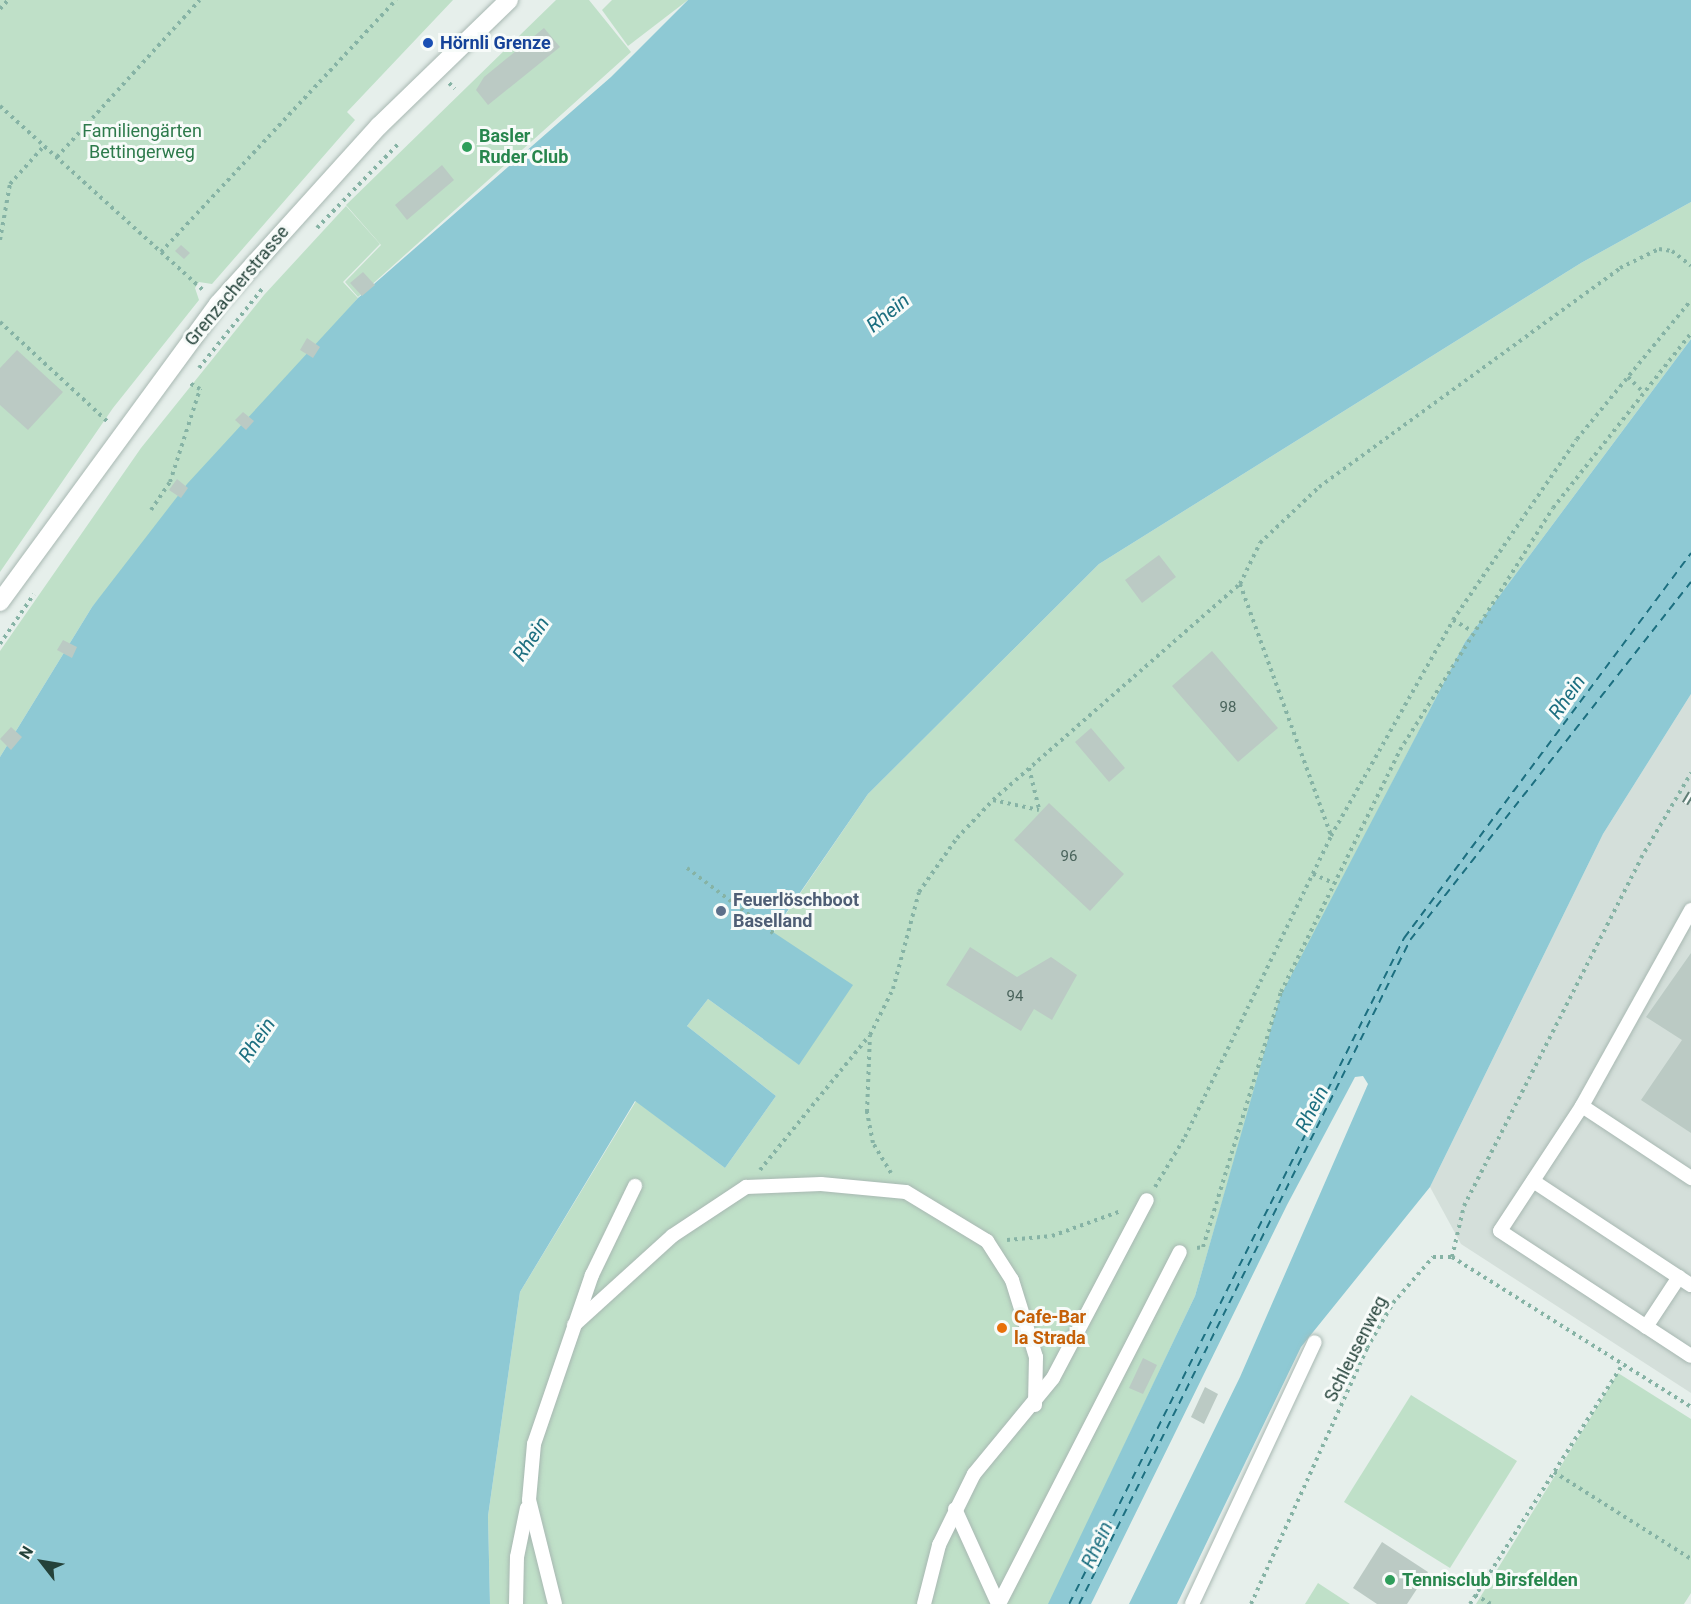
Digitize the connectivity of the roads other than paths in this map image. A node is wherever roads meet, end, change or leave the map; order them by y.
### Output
1 (509, 0) edge
2 (0, 602) edge
3 (1691, 909) edge
4 (1582, 1106) junction
5 (1691, 1178) edge
6 (1533, 1181) junction
7 (635, 1185) dead end
8 (1147, 1200) road end
9 (1180, 1252) road end
10 (1678, 1277) junction
11 (1691, 1285) edge
12 (574, 1325) junction
13 (1646, 1327) junction
14 (1315, 1342) dead end
15 (1691, 1356) edge
16 (1035, 1405) junction
17 (529, 1500) junction
18 (955, 1509) junction
19 (999, 1602) edge
20 (516, 1604) edge
21 (555, 1604) edge
22 (924, 1604) edge
23 (1192, 1604) edge

1 - 2 main road, Grenzacherstrasse
3 - 4 lane
4 - 5 lane
4 - 6 lane
6 - 10 lane
6 - 13 lane
7 - 12 lane
8 - 16 lane
9 - 19 lane
10 - 11 lane
10 - 13 lane
12 - 16 lane
12 - 17 lane
13 - 15 lane
14 - 23 lane
16 - 18 lane
17 - 20 lane
17 - 21 lane
18 - 19 lane
18 - 22 lane

